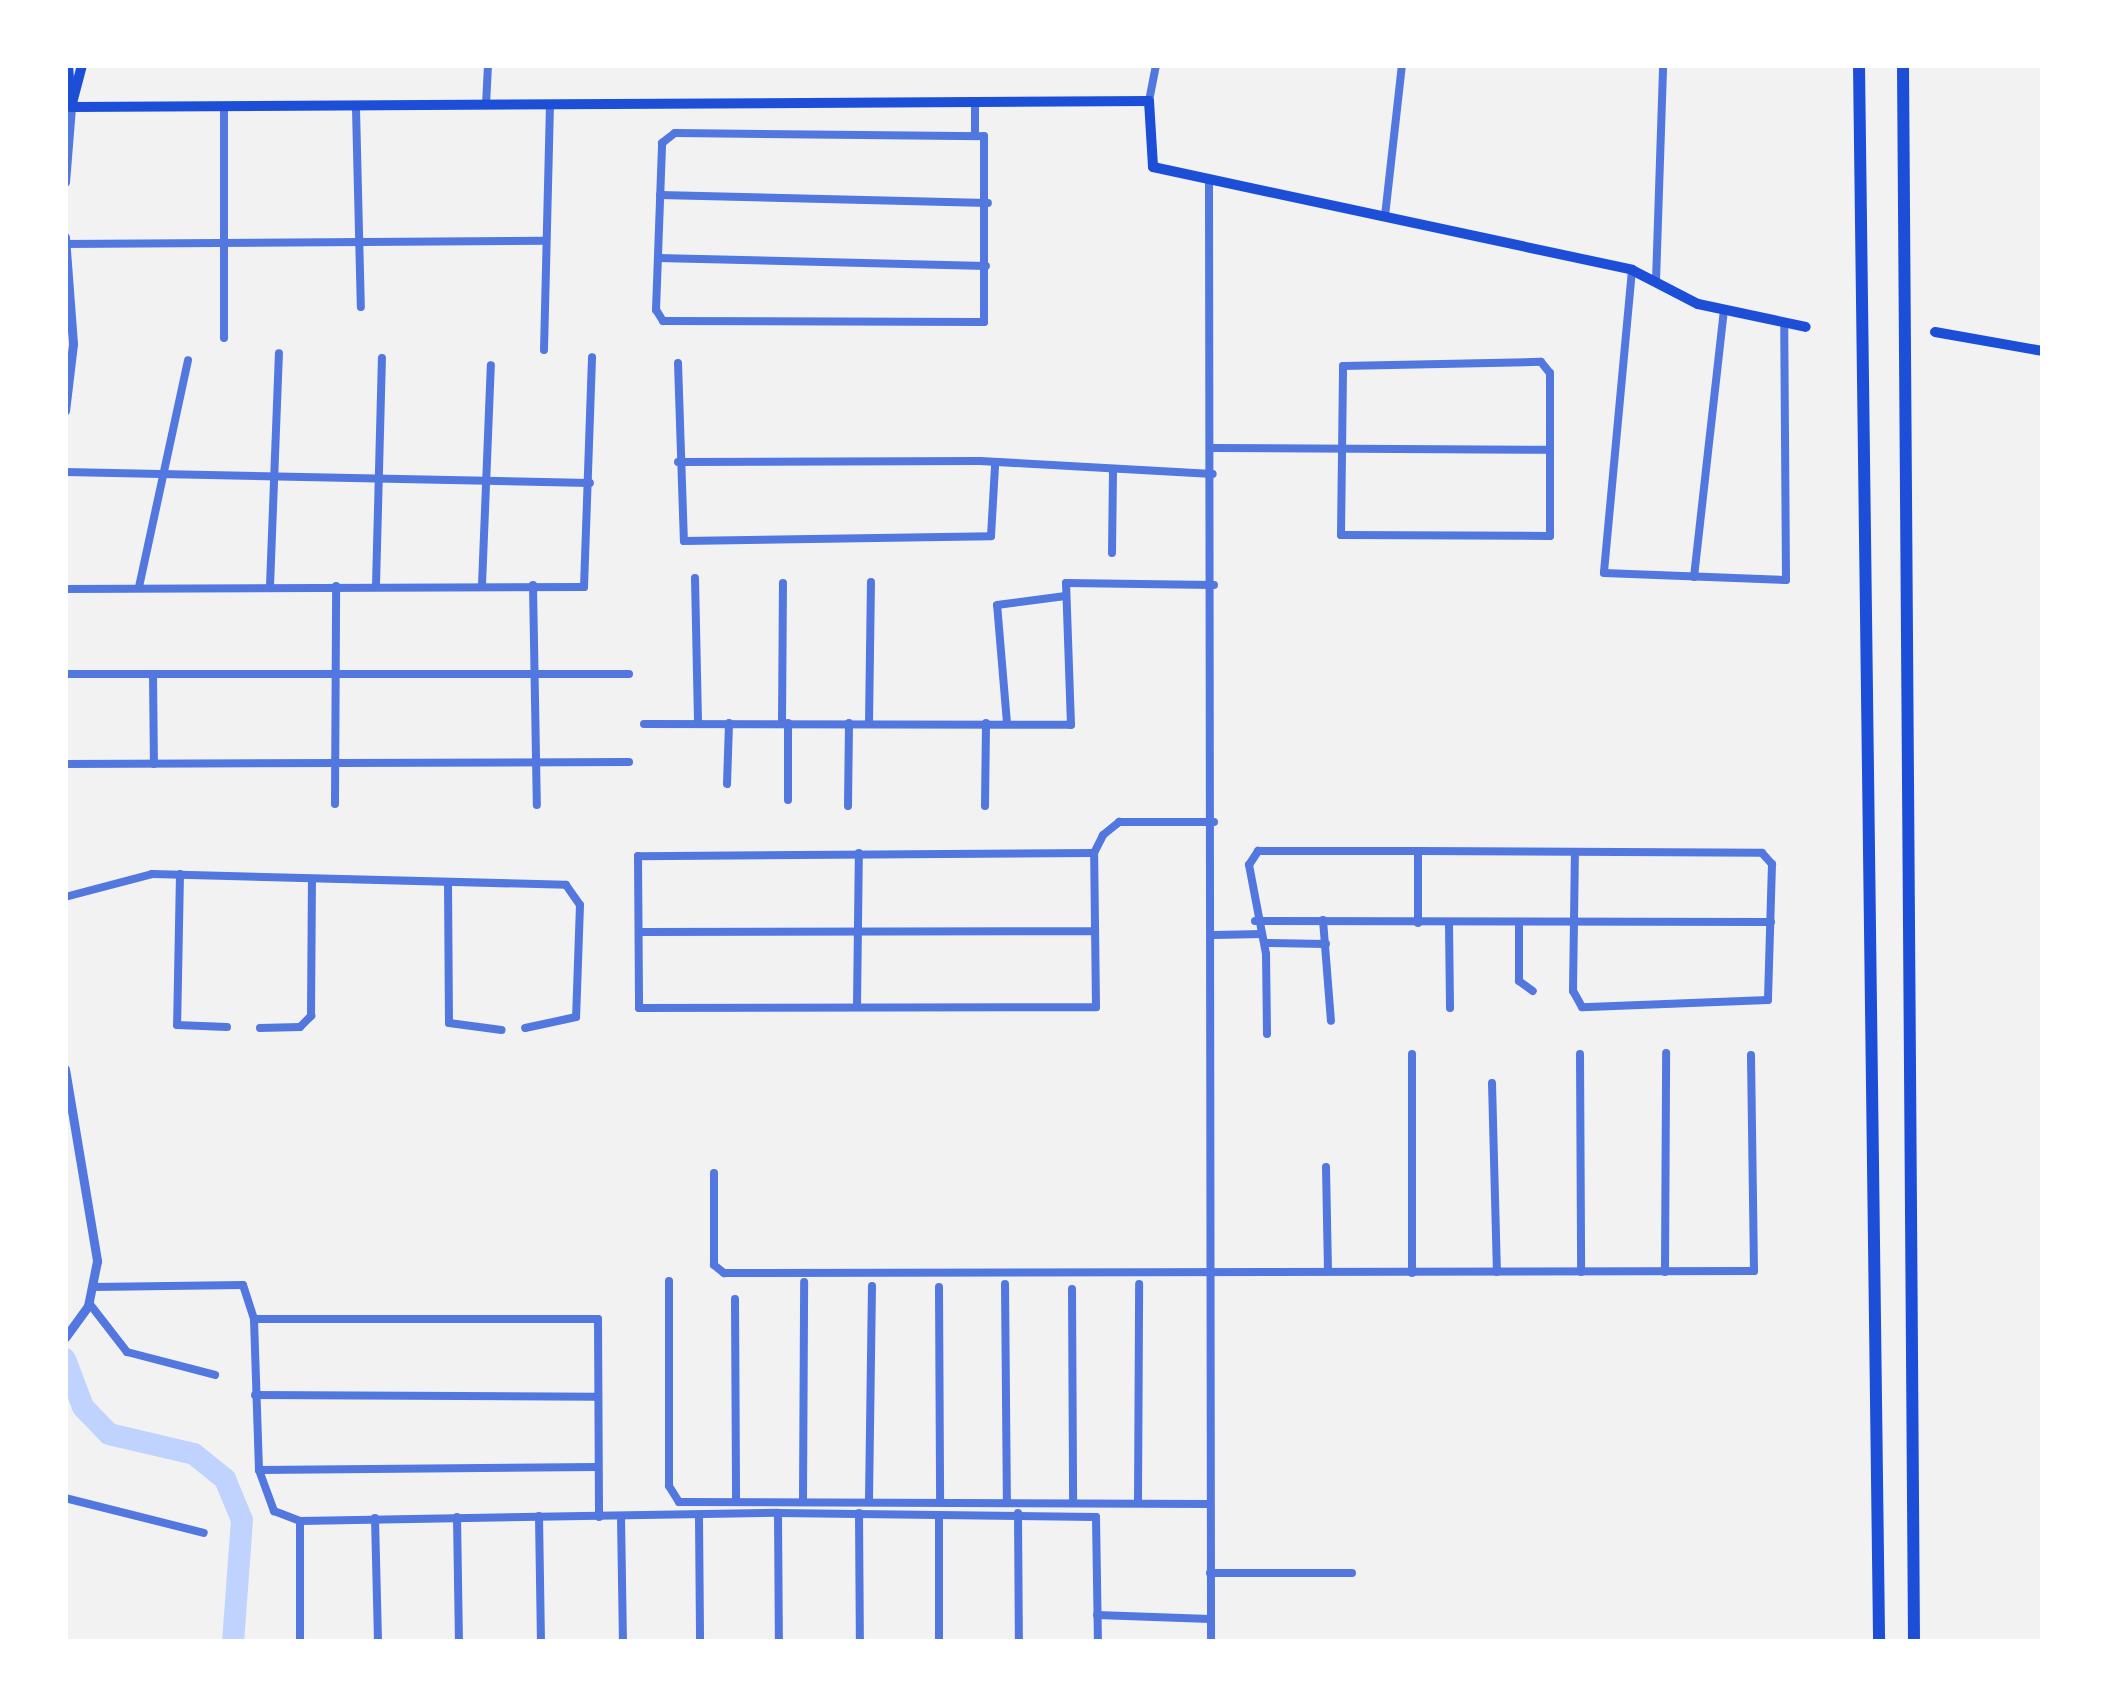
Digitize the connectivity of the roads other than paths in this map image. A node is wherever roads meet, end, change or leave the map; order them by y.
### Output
1 (68, 65) edge
2 (82, 65) edge
3 (488, 65) edge
4 (1156, 65) edge
5 (1402, 65) edge
6 (1663, 65) edge
7 (1859, 65) edge
8 (1903, 65) edge
9 (1149, 101) junction
10 (976, 105) junction
11 (486, 106) junction
12 (72, 107) junction
13 (550, 107) junction
14 (224, 109) junction
15 (356, 109) junction
16 (976, 136) junction
17 (1209, 181) junction
18 (65, 182) edge
19 (660, 195) junction
20 (988, 202) junction
21 (1386, 216) junction
22 (359, 236) junction
23 (65, 240) edge
24 (546, 241) junction
25 (223, 242) junction
26 (658, 258) junction
27 (986, 266) junction
28 (1632, 270) junction
29 (1656, 281) junction
30 (361, 307) dead end
31 (1724, 311) junction
32 (1784, 324) junction
33 (1806, 327) dead end
34 (1936, 332) dead end
35 (224, 338) dead end
36 (544, 350) dead end
37 (2043, 351) edge
38 (280, 354) dead end
39 (592, 356) dead end
40 (382, 358) dead end
41 (188, 360) dead end
42 (678, 363) dead end
43 (491, 365) dead end
44 (65, 411) edge
45 (1212, 448) junction
46 (1340, 449) junction
47 (1550, 450) junction
48 (678, 462) junction
49 (995, 466) junction
50 (1112, 469) junction
51 (65, 472) edge
52 (1213, 474) junction
53 (165, 478) junction
54 (275, 482) junction
55 (487, 482) junction
56 (379, 483) junction
57 (590, 483) junction
58 (1112, 554) dead end
59 (1694, 577) junction
60 (695, 578) dead end
61 (871, 582) dead end
62 (783, 584) dead end
63 (534, 585) junction
64 (1214, 585) junction
65 (140, 586) junction
66 (270, 586) junction
67 (336, 586) junction
68 (376, 586) junction
69 (482, 586) junction
70 (65, 589) edge
71 (1065, 596) junction
72 (65, 674) edge
73 (153, 674) junction
74 (336, 674) junction
75 (535, 674) junction
76 (629, 674) dead end
77 (698, 723) junction
78 (729, 723) junction
79 (785, 723) junction
80 (850, 723) junction
81 (869, 723) junction
82 (986, 723) junction
83 (1007, 723) junction
84 (644, 724) dead end
85 (536, 762) junction
86 (629, 762) dead end
87 (335, 763) junction
88 (65, 764) edge
89 (154, 764) junction
90 (727, 784) dead end
91 (788, 800) dead end
92 (334, 804) dead end
93 (537, 805) dead end
94 (848, 806) dead end
95 (985, 806) dead end
96 (1214, 822) junction
97 (1418, 852) junction
98 (1576, 852) junction
99 (859, 853) junction
100 (1094, 853) junction
101 (180, 874) junction
102 (312, 880) junction
103 (448, 882) junction
104 (65, 898) edge
105 (1255, 920) junction
106 (1323, 920) junction
107 (1771, 922) junction
108 (1418, 923) junction
109 (1449, 924) junction
110 (1574, 924) junction
111 (1519, 925) junction
112 (858, 930) junction
113 (1094, 931) junction
114 (638, 932) junction
115 (1214, 935) junction
116 (1263, 939) junction
117 (1326, 944) junction
118 (1534, 991) dead end
119 (857, 1006) junction
120 (1450, 1008) dead end
121 (1331, 1021) dead end
122 (227, 1027) dead end
123 (260, 1028) dead end
124 (525, 1028) dead end
125 (502, 1030) dead end
126 (1267, 1034) dead end
127 (1412, 1054) dead end
128 (1580, 1054) dead end
129 (1666, 1054) dead end
130 (1751, 1055) dead end
131 (65, 1070) edge
132 (1492, 1082) dead end
133 (1326, 1166) dead end
134 (714, 1173) dead end
135 (1328, 1270) junction
136 (1213, 1272) junction
137 (1496, 1272) junction
138 (1581, 1272) junction
139 (1666, 1272) junction
140 (1412, 1273) junction
141 (668, 1281) dead end
142 (804, 1282) dead end
143 (1005, 1284) dead end
144 (1139, 1284) dead end
145 (872, 1286) dead end
146 (93, 1287) junction
147 (939, 1287) dead end
148 (1072, 1289) dead end
149 (735, 1299) dead end
150 (89, 1303) junction
151 (254, 1319) junction
152 (68, 1335) edge
153 (215, 1374) dead end
154 (255, 1395) junction
155 (598, 1397) junction
156 (598, 1466) junction
157 (259, 1470) junction
158 (65, 1498) edge
159 (869, 1500) junction
160 (940, 1500) junction
161 (1006, 1500) junction
162 (802, 1501) junction
163 (1072, 1501) junction
164 (736, 1502) junction
165 (1138, 1502) junction
166 (1209, 1504) junction
167 (778, 1513) junction
168 (859, 1513) junction
169 (1018, 1513) junction
170 (939, 1514) junction
171 (540, 1516) junction
172 (599, 1516) junction
173 (621, 1517) junction
174 (375, 1518) junction
175 (458, 1518) junction
176 (700, 1518) junction
177 (300, 1521) junction
178 (204, 1532) dead end
179 (1210, 1572) junction
180 (1352, 1573) dead end
181 (1098, 1615) junction
182 (1210, 1619) junction
183 (300, 1642) edge
184 (378, 1642) edge
185 (459, 1642) edge
186 (542, 1642) edge
187 (623, 1642) edge
188 (700, 1642) edge
189 (779, 1642) edge
190 (860, 1642) edge
191 (939, 1642) edge
192 (1019, 1642) edge
193 (1098, 1642) edge
194 (1210, 1642) edge
195 (1879, 1642) edge
196 (1914, 1642) edge

1 - 12 main road
2 - 12 main road
3 - 11 street
4 - 9 street
5 - 21 street
6 - 29 street
7 - 195 highway
8 - 196 highway
9 - 10 main road
9 - 17 main road
10 - 13 main road
10 - 16 street
11 - 13 main road
11 - 15 main road
12 - 14 main road
12 - 18 street
13 - 24 street
14 - 15 main road
14 - 25 street
15 - 22 street
16 - 19 street
16 - 20 street
17 - 21 main road
17 - 45 street
19 - 20 street
19 - 26 street
20 - 27 street
21 - 28 main road
22 - 24 street
22 - 25 street
22 - 30 street
23 - 25 street
23 - 44 street
24 - 36 street
25 - 35 street
26 - 27 street
26 - 27 street
28 - 29 main road
28 - 59 street
29 - 31 main road
31 - 32 main road
31 - 59 street
32 - 33 main road
32 - 59 street
34 - 37 main road
38 - 54 street
39 - 57 street
40 - 56 street
41 - 53 street
42 - 48 street
43 - 55 street
45 - 46 street
45 - 52 street
46 - 47 street
46 - 47 street
46 - 47 street
48 - 49 street
48 - 49 street
49 - 50 street
50 - 52 street
50 - 58 street
51 - 53 street
52 - 64 street
53 - 54 street
53 - 65 street
54 - 56 street
54 - 66 street
55 - 56 street
55 - 57 street
55 - 69 street
56 - 68 street
57 - 63 street
60 - 77 street
61 - 81 street
62 - 79 street
63 - 69 street
63 - 75 street
64 - 71 street
64 - 96 street
65 - 66 street
65 - 70 street
66 - 67 street
67 - 68 street
67 - 74 street
68 - 69 street
71 - 83 street
71 - 83 street
72 - 73 street
73 - 74 street
73 - 89 street
74 - 75 street
74 - 87 street
75 - 76 street
75 - 85 street
77 - 78 street
77 - 84 street
78 - 79 street
78 - 90 street
79 - 80 street
79 - 91 street
80 - 81 street
80 - 94 street
81 - 82 street
82 - 83 street
82 - 95 street
85 - 86 street
85 - 87 street
85 - 93 street
87 - 89 street
87 - 92 street
88 - 89 street
96 - 100 street
96 - 115 street
97 - 98 street
97 - 105 street
97 - 108 street
98 - 107 street
98 - 110 street
99 - 100 street
99 - 112 street
99 - 114 street
100 - 113 street
101 - 102 street
101 - 104 street
101 - 122 street
102 - 103 street
102 - 123 street
103 - 124 street
103 - 125 street
105 - 106 street
105 - 116 street
106 - 108 street
106 - 117 street
107 - 110 street
107 - 110 street
108 - 109 street
109 - 111 street
109 - 120 street
110 - 111 street
111 - 118 street
112 - 113 street
112 - 114 street
112 - 119 street
113 - 119 street
114 - 119 street
115 - 116 street
115 - 136 street
116 - 117 street
116 - 126 street
117 - 121 street
127 - 140 street
128 - 138 street
129 - 139 street
130 - 139 street
131 - 146 street
132 - 137 street
133 - 135 street
134 - 136 street
135 - 136 street
135 - 140 street
136 - 166 street
137 - 138 street
137 - 140 street
138 - 139 street
141 - 164 street
142 - 162 street
143 - 161 street
144 - 165 street
145 - 159 street
146 - 150 street
146 - 151 street
147 - 160 street
148 - 163 street
149 - 164 street
150 - 152 street
150 - 153 street
151 - 154 street
151 - 155 street
154 - 155 street
154 - 157 street
155 - 156 street
156 - 157 street
156 - 172 street
157 - 177 street
158 - 178 street
159 - 160 street
159 - 162 street
160 - 161 street
161 - 163 street
162 - 164 street
163 - 165 street
165 - 166 street
166 - 179 street
167 - 168 street
167 - 176 street
167 - 189 street
168 - 170 street
168 - 190 street
169 - 170 street
169 - 181 street
169 - 192 street
170 - 191 street
171 - 172 street
171 - 175 street
171 - 186 street
172 - 173 street
173 - 176 street
173 - 187 street
174 - 175 street
174 - 177 street
174 - 184 street
175 - 185 street
176 - 188 street
177 - 183 street
179 - 180 street
179 - 182 street
181 - 182 street
181 - 193 street
182 - 194 street

